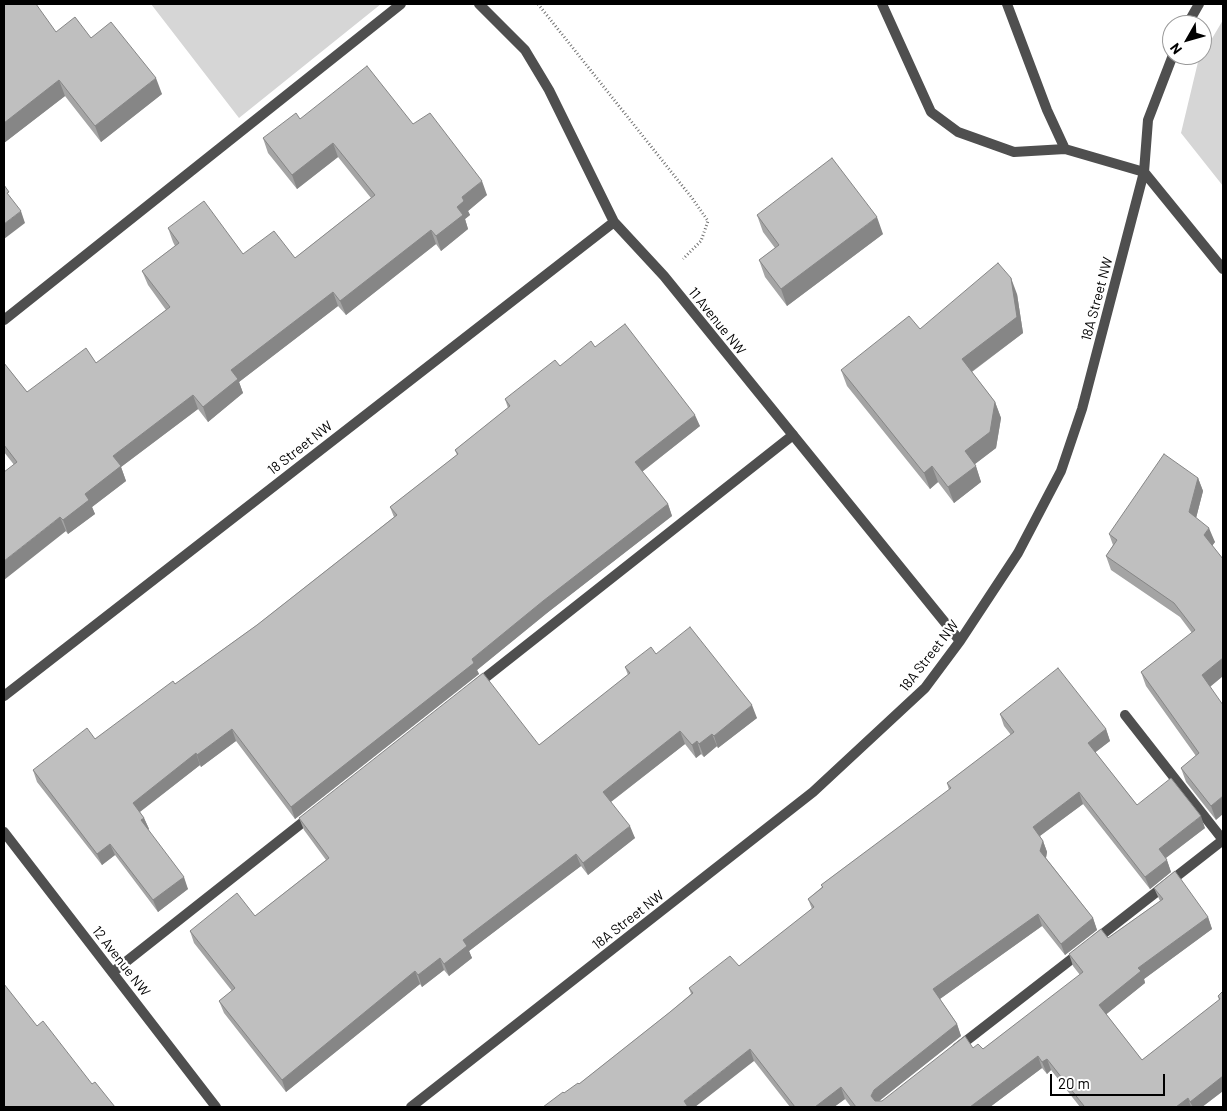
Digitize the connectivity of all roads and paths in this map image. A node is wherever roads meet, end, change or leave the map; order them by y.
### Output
1 (401, 4) edge
2 (478, 4) edge
3 (538, 4) edge
4 (882, 4) edge
5 (1007, 4) edge
6 (1199, 4) edge
7 (1193, 15) edge
8 (1169, 65) edge
9 (1065, 149) junction
10 (1144, 172) junction
11 (614, 222) junction
12 (1223, 269) edge
13 (664, 276) junction
14 (4, 320) edge
15 (793, 435) junction
16 (960, 641) junction
17 (469, 691) edge
18 (4, 696) edge
19 (1125, 715) dead end
20 (321, 807) edge
21 (4, 832) edge
22 (1223, 840) edge
23 (113, 972) junction
24 (952, 1053) edge
25 (216, 1107) edge
26 (411, 1107) edge

1 - 14 street
2 - 11 street, 11 Avenue NW
3 - 13 path
4 - 9 street
5 - 9 street
6 - 7 street
8 - 10 street, 18A Street NW
9 - 10 street
10 - 12 street
10 - 16 street, 18A Street NW
11 - 13 street, 11 Avenue NW
11 - 18 street, 18 Street NW
13 - 15 street, 11 Avenue NW
15 - 16 street, 11 Avenue NW
15 - 17 street
16 - 26 street, 18A Street NW
19 - 22 street
20 - 23 street
21 - 23 street, 12 Avenue NW
22 - 24 street
23 - 25 street, 12 Avenue NW

